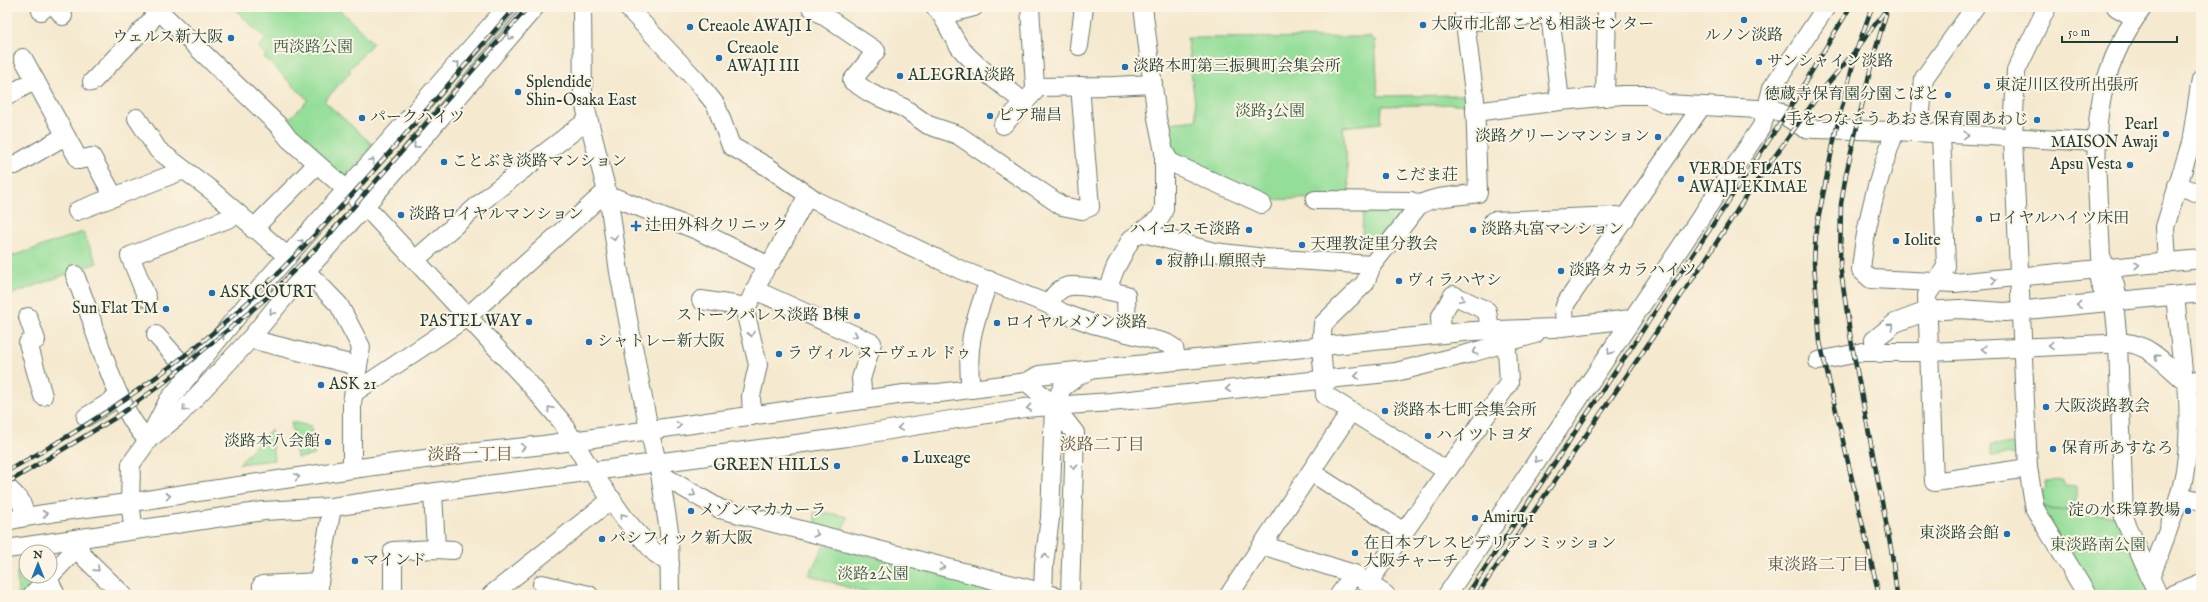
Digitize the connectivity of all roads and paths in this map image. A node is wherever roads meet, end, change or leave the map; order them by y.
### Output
1 (507, 7) edge
2 (535, 7) edge
3 (582, 7) edge
4 (627, 7) edge
5 (811, 7) edge
6 (974, 7) edge
7 (1030, 7) edge
8 (1084, 7) edge
9 (1143, 7) edge
10 (1607, 7) edge
11 (1826, 7) edge
12 (1975, 7) edge
13 (2047, 7) edge
14 (2116, 7) edge
15 (157, 8) edge
16 (939, 11) edge
17 (2139, 13) edge
18 (1464, 15) edge
19 (1079, 46) dead end
20 (23, 58) dead end
21 (2201, 79) edge
22 (35, 80) junction
23 (92, 82) dead end
24 (1153, 84) junction
25 (1080, 86) junction
26 (1035, 87) junction
27 (7, 96) edge
28 (1605, 97) junction
29 (1560, 101) junction
30 (1025, 103) junction
31 (1701, 107) junction
32 (1765, 108) junction
33 (1475, 112) junction
34 (137, 118) dead end
35 (588, 120) junction
36 (1003, 125) dead end
37 (1895, 131) junction
38 (1919, 132) junction
39 (1941, 133) junction
40 (65, 136) junction
41 (2013, 138) junction
42 (2097, 142) junction
43 (1164, 152) junction
44 (317, 164) junction
45 (7, 165) edge
46 (184, 170) junction
47 (2177, 185) junction
48 (346, 191) junction
49 (2201, 194) edge
50 (808, 195) junction
51 (114, 197) junction
52 (608, 197) junction
53 (1314, 200) dead end
54 (1262, 204) dead end
55 (365, 206) junction
56 (1419, 206) junction
57 (77, 211) dead end
58 (238, 215) junction
59 (1625, 219) junction
60 (1493, 221) dead end
61 (253, 229) junction
62 (1140, 232) junction
63 (288, 257) junction
64 (2201, 259) edge
65 (414, 260) junction
66 (2168, 263) junction
67 (767, 265) junction
68 (1372, 265) junction
69 (2104, 269) junction
70 (306, 271) junction
71 (75, 275) dead end
72 (2019, 277) junction
73 (989, 280) junction
74 (265, 282) junction
75 (1934, 283) junction
76 (1955, 283) junction
77 (148, 287) dead end
78 (1107, 290) junction
79 (2201, 293) edge
80 (2175, 296) junction
81 (285, 297) junction
82 (751, 298) junction
83 (701, 300) dead end
84 (2114, 302) junction
85 (1048, 304) junction
86 (1959, 309) junction
87 (2021, 310) junction
88 (1927, 311) junction
89 (28, 317) dead end
90 (467, 317) junction
91 (1631, 319) junction
92 (1559, 327) junction
93 (1127, 333) junction
94 (1441, 334) junction
95 (1501, 334) junction
96 (156, 336) dead end
97 (250, 339) junction
98 (2118, 343) junction
99 (1321, 346) junction
100 (2023, 348) junction
101 (1929, 352) junction
102 (1880, 353) junction
103 (1177, 361) junction
104 (1818, 361) dead end
105 (358, 366) junction
106 (1099, 369) junction
107 (191, 374) junction
108 (1324, 379) junction
109 (2191, 381) edge
110 (1027, 382) junction
111 (971, 389) junction
112 (355, 392) junction
113 (43, 396) dead end
114 (120, 396) junction
115 (862, 400) junction
116 (1095, 403) junction
117 (1054, 406) junction
118 (1351, 411) junction
119 (752, 416) junction
120 (86, 417) dead end
121 (1072, 429) junction
122 (648, 430) junction
123 (148, 440) junction
124 (574, 440) junction
125 (352, 468) junction
126 (2028, 468) junction
127 (658, 469) junction
128 (1447, 471) junction
129 (592, 472) junction
130 (1310, 472) junction
131 (7, 487) edge
132 (433, 493) junction
133 (2179, 496) junction
134 (612, 499) junction
135 (2201, 500) edge
136 (130, 504) junction
137 (332, 508) junction
138 (26, 516) junction
139 (7, 521) edge
140 (134, 530) junction
141 (1404, 532) junction
142 (78, 539) junction
143 (1262, 545) junction
144 (7, 549) edge
145 (543, 555) junction
146 (670, 564) junction
147 (58, 568) edge
148 (1361, 578) junction
149 (2150, 578) junction
150 (2201, 583) edge
151 (42, 584) edge
152 (51, 584) edge
153 (319, 589) edge
154 (542, 589) edge
155 (1046, 594) edge
156 (32, 595) edge
157 (56, 595) edge
158 (123, 595) edge
159 (262, 595) edge
160 (393, 595) edge
161 (491, 595) edge
162 (589, 595) edge
163 (670, 595) edge
164 (1070, 595) edge
165 (1229, 595) edge
166 (1339, 595) edge
167 (1386, 595) edge
168 (1447, 595) edge
169 (2087, 595) edge
170 (2158, 595) edge
171 (2172, 595) edge

48 -> 1 street
2 -> 55 street
3 - 35 street
4 - 50 street
5 - 25 street
6 - 16 street
7 - 26 street
8 - 19 street
9 - 24 street
10 - 28 street
11 - 32 street
12 - 38 street
13 - 41 street
14 - 17 street
15 - 23 street
15 - 44 street
16 - 30 street
17 - 42 street
18 - 29 street
18 - 33 street
20 - 22 street
21 - 47 street
22 - 27 street
22 - 40 street
24 - 25 street
24 - 43 street
25 - 26 street
26 - 30 street
28 - 29 street
28 - 31 street
29 - 33 street
30 - 36 street
31 - 32 street
31 - 59 street
32 - 37 street
32 - 91 street
33 - 56 street
34 - 46 street
35 - 52 street
35 - 65 street
37 - 38 street
37 - 75 street
38 - 39 street
39 -> 41 street
39 - 75 street
40 - 45 street
40 - 51 street
41 - 42 street
41 - 72 street
42 - 69 street
43 - 54 street
43 - 62 street
44 - 48 street
44 - 61 street
46 - 51 street
46 - 58 street
47 - 49 street
47 - 66 street
48 - 55 street
63 -> 48 street
50 - 67 street
50 - 73 street
51 - 57 street
52 - 67 street
52 - 90 street
52 -> 122 street
53 - 56 street
55 - 65 street
55 - 70 street
56 - 68 street
58 - 61 street
58 - 77 street
59 - 60 street
59 - 92 street
61 - 63 street
62 - 68 street
62 - 78 street
63 - 74 street
64 - 66 street
65 - 90 street
69 -> 66 street
67 - 82 street
68 - 99 street
69 - 72 street
69 - 84 street
70 - 81 street
70 - 105 street
71 - 114 street
76 -> 72 street
72 - 87 street
73 - 85 street
73 - 111 street
74 - 81 street
107 -> 74 street
75 - 76 street
75 - 88 street
76 - 86 street
78 - 85 street
78 - 93 street
79 - 80 street
80 - 84 street
80 - 109 street
81 -> 97 street
82 - 83 street
82 -> 115 street
82 -> 119 street
84 -> 87 street
84 - 98 street
85 - 93 street
86 - 87 street
86 - 88 street
87 - 100 street
88 - 101 street
102 -> 88 street
89 - 113 street
90 - 112 street
124 -> 90 street
91 - 92 street
91 -> 168 street
92 - 95 street
93 - 103 street
94 - 95 street
94 -> 95 street
94 - 99 street
95 -> 108 street
95 - 128 street
96 - 107 street
97 - 105 street
97 -> 123 street
98 -> 100 street
109 -> 98 street
98 - 149 street
99 - 103 street
99 - 108 street
100 -> 101 street
100 - 126 street
101 - 102 street
101 - 126 street
102 - 104 street
103 - 106 street
105 - 112 street
106 - 110 street
106 - 117 street
107 - 123 street
108 -> 116 street
108 - 118 street
109 - 133 street
110 - 111 street
110 - 117 street
111 - 115 street
112 - 125 street
114 - 120 street
114 - 123 street
115 - 119 street
116 - 117 street
116 - 121 street
117 - 121 street
117 -> 127 street
155 -> 117 street
118 - 128 street
118 - 130 street
122 -> 119 street
121 -> 164 street
122 - 124 street
122 - 127 street
123 - 136 street
125 -> 124 street
124 - 129 street
136 -> 125 street
126 - 169 street
127 - 129 street
127 - 146 street
127 -> 155 street
128 - 141 street
129 - 132 street
129 - 134 street
130 - 141 street
130 - 143 street
131 - 138 street
132 - 137 street
132 - 160 street
133 - 135 street
133 - 149 street
134 - 145 street
146 -> 134 street
138 -> 136 street
136 - 140 street
137 - 140 street
137 - 153 street
138 - 139 street
140 - 142 street
141 - 148 street
142 - 144 street
142 - 147 street
142 -> 158 street
143 - 148 street
143 - 165 street
145 - 154 street
145 - 161 street
146 - 163 street
148 - 166 street
148 - 167 street
149 - 170 street
150 - 171 street
151 - 156 street
152 - 157 street
153 - 159 street
154 - 162 street

